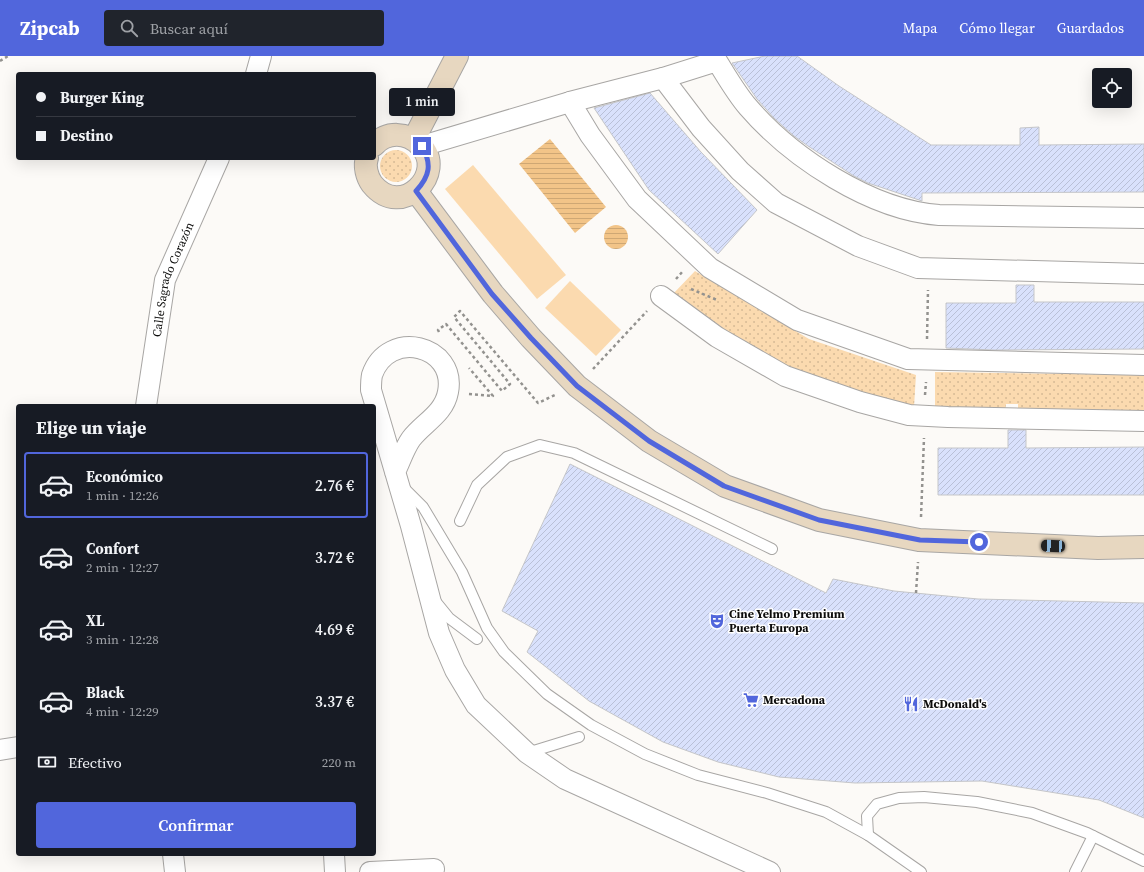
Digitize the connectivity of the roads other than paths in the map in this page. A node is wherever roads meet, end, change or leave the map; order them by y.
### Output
1 (262, 56) edge
2 (457, 56) edge
3 (257, 72) edge
4 (663, 78) junction
5 (570, 102) junction
6 (418, 142) junction
7 (376, 143) edge
8 (218, 160) edge
9 (367, 160) edge
10 (416, 191) junction
11 (1144, 218) edge
12 (1144, 274) edge
13 (660, 296) dead end
14 (1144, 365) edge
15 (146, 404) edge
16 (375, 404) edge
17 (376, 407) edge
18 (1144, 422) edge
19 (397, 478) junction
20 (460, 521) dead end
21 (1144, 547) edge
22 (772, 549) dead end
23 (429, 594) junction
24 (477, 639) dead end
25 (579, 737) dead end
26 (16, 747) edge
27 (0, 750) edge
28 (527, 753) junction
29 (868, 835) junction
30 (1093, 836) junction
31 (172, 856) edge
32 (334, 856) edge
33 (1144, 861) edge
34 (434, 869) dead end
35 (175, 872) edge
36 (335, 872) edge
37 (370, 872) edge
38 (770, 872) edge
39 (922, 872) edge
40 (1075, 872) edge

1 - 3 street
2 - 6 street
4 - 5 street
4 - 11 street
4 - 12 street
5 - 6 street
5 - 14 street
6 - 7 street
6 - 10 street
8 - 15 street, Calle Sagrado Corazón
9 - 10 street
10 - 21 street
13 - 18 street
16 - 19 street
17 - 19 street
19 - 23 street
19 - 29 lane
20 - 22 lane
23 - 24 lane
23 - 28 street
25 - 28 lane
26 - 27 street
28 - 38 street
29 - 30 lane
29 - 39 lane
30 - 33 lane
30 - 40 lane
31 - 35 street
32 - 36 street
34 - 37 street

